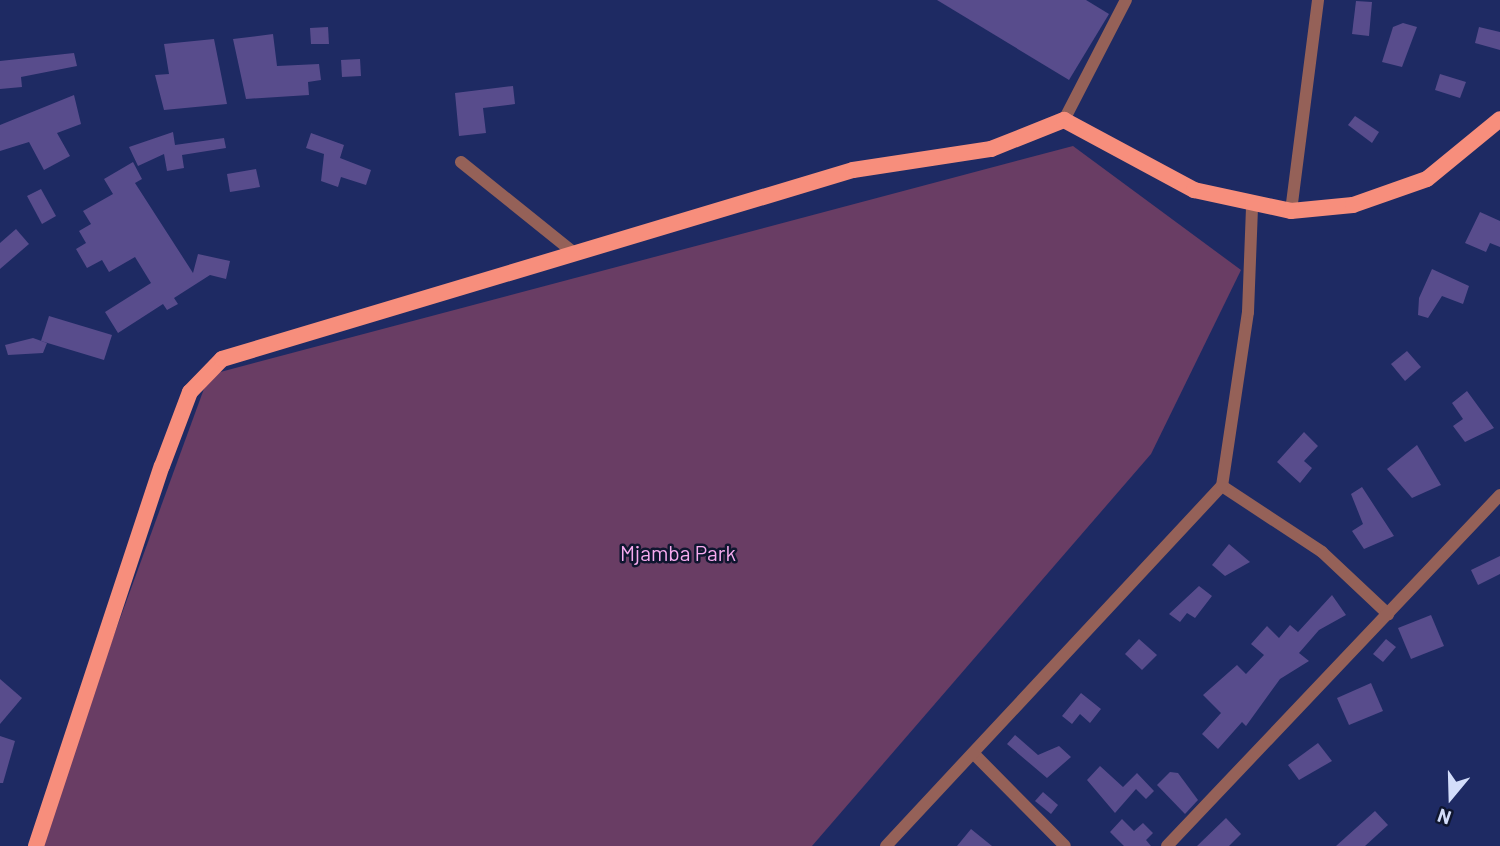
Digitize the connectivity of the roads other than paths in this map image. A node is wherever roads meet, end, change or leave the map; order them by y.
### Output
1 (1126, 0) edge
2 (1318, 0) edge
3 (1500, 119) edge
4 (1064, 120) junction
5 (461, 162) dead end
6 (1252, 207) junction
7 (1291, 211) junction
8 (573, 252) junction
9 (1222, 486) junction
10 (1500, 495) edge
11 (1388, 614) junction
12 (974, 754) junction
13 (36, 846) edge
14 (887, 846) edge
15 (1065, 846) edge
16 (1167, 846) edge

1 - 4 street
2 - 7 street
3 - 7 main road
4 - 6 main road
4 - 8 main road
5 - 8 street
6 - 7 main road
6 - 9 street
8 - 13 main road
9 - 11 street
9 - 12 street
10 - 11 street
11 - 16 street
12 - 14 street
12 - 15 street

